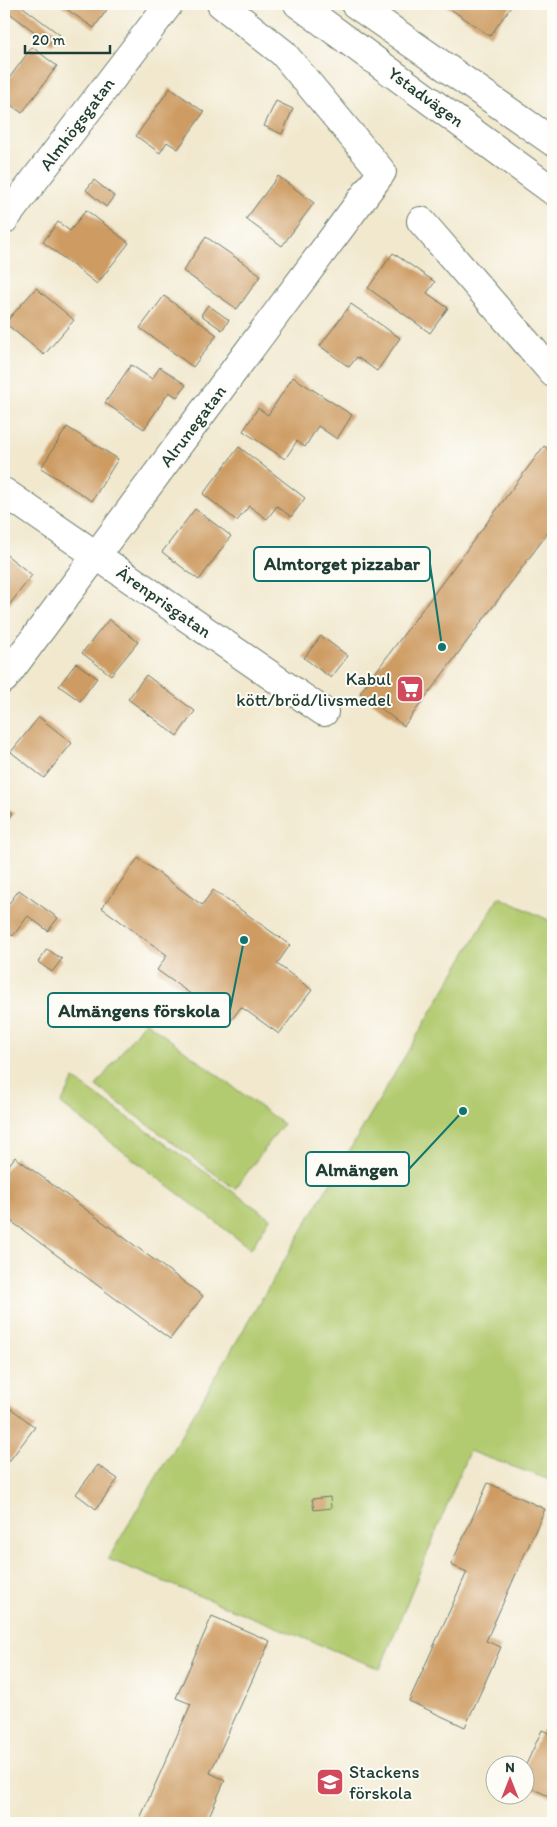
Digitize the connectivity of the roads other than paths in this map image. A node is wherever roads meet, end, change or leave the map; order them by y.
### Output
1 (169, 4) edge
2 (221, 4) edge
3 (298, 4) edge
4 (355, 4) edge
5 (553, 142) edge
6 (553, 191) edge
7 (4, 220) edge
8 (421, 221) dead end
9 (553, 373) edge
10 (4, 492) edge
11 (96, 556) junction
12 (4, 679) edge
13 (324, 712) dead end

1 - 7 street, Almhögsgatan
2 - 11 street, Alrunegatan
3 - 6 street, Ystadvägen
4 - 5 street, Ystadvägen
8 - 9 street
10 - 11 street, Ärenprisgatan
11 - 12 street, Alrunegatan
11 - 13 street, Ärenprisgatan

